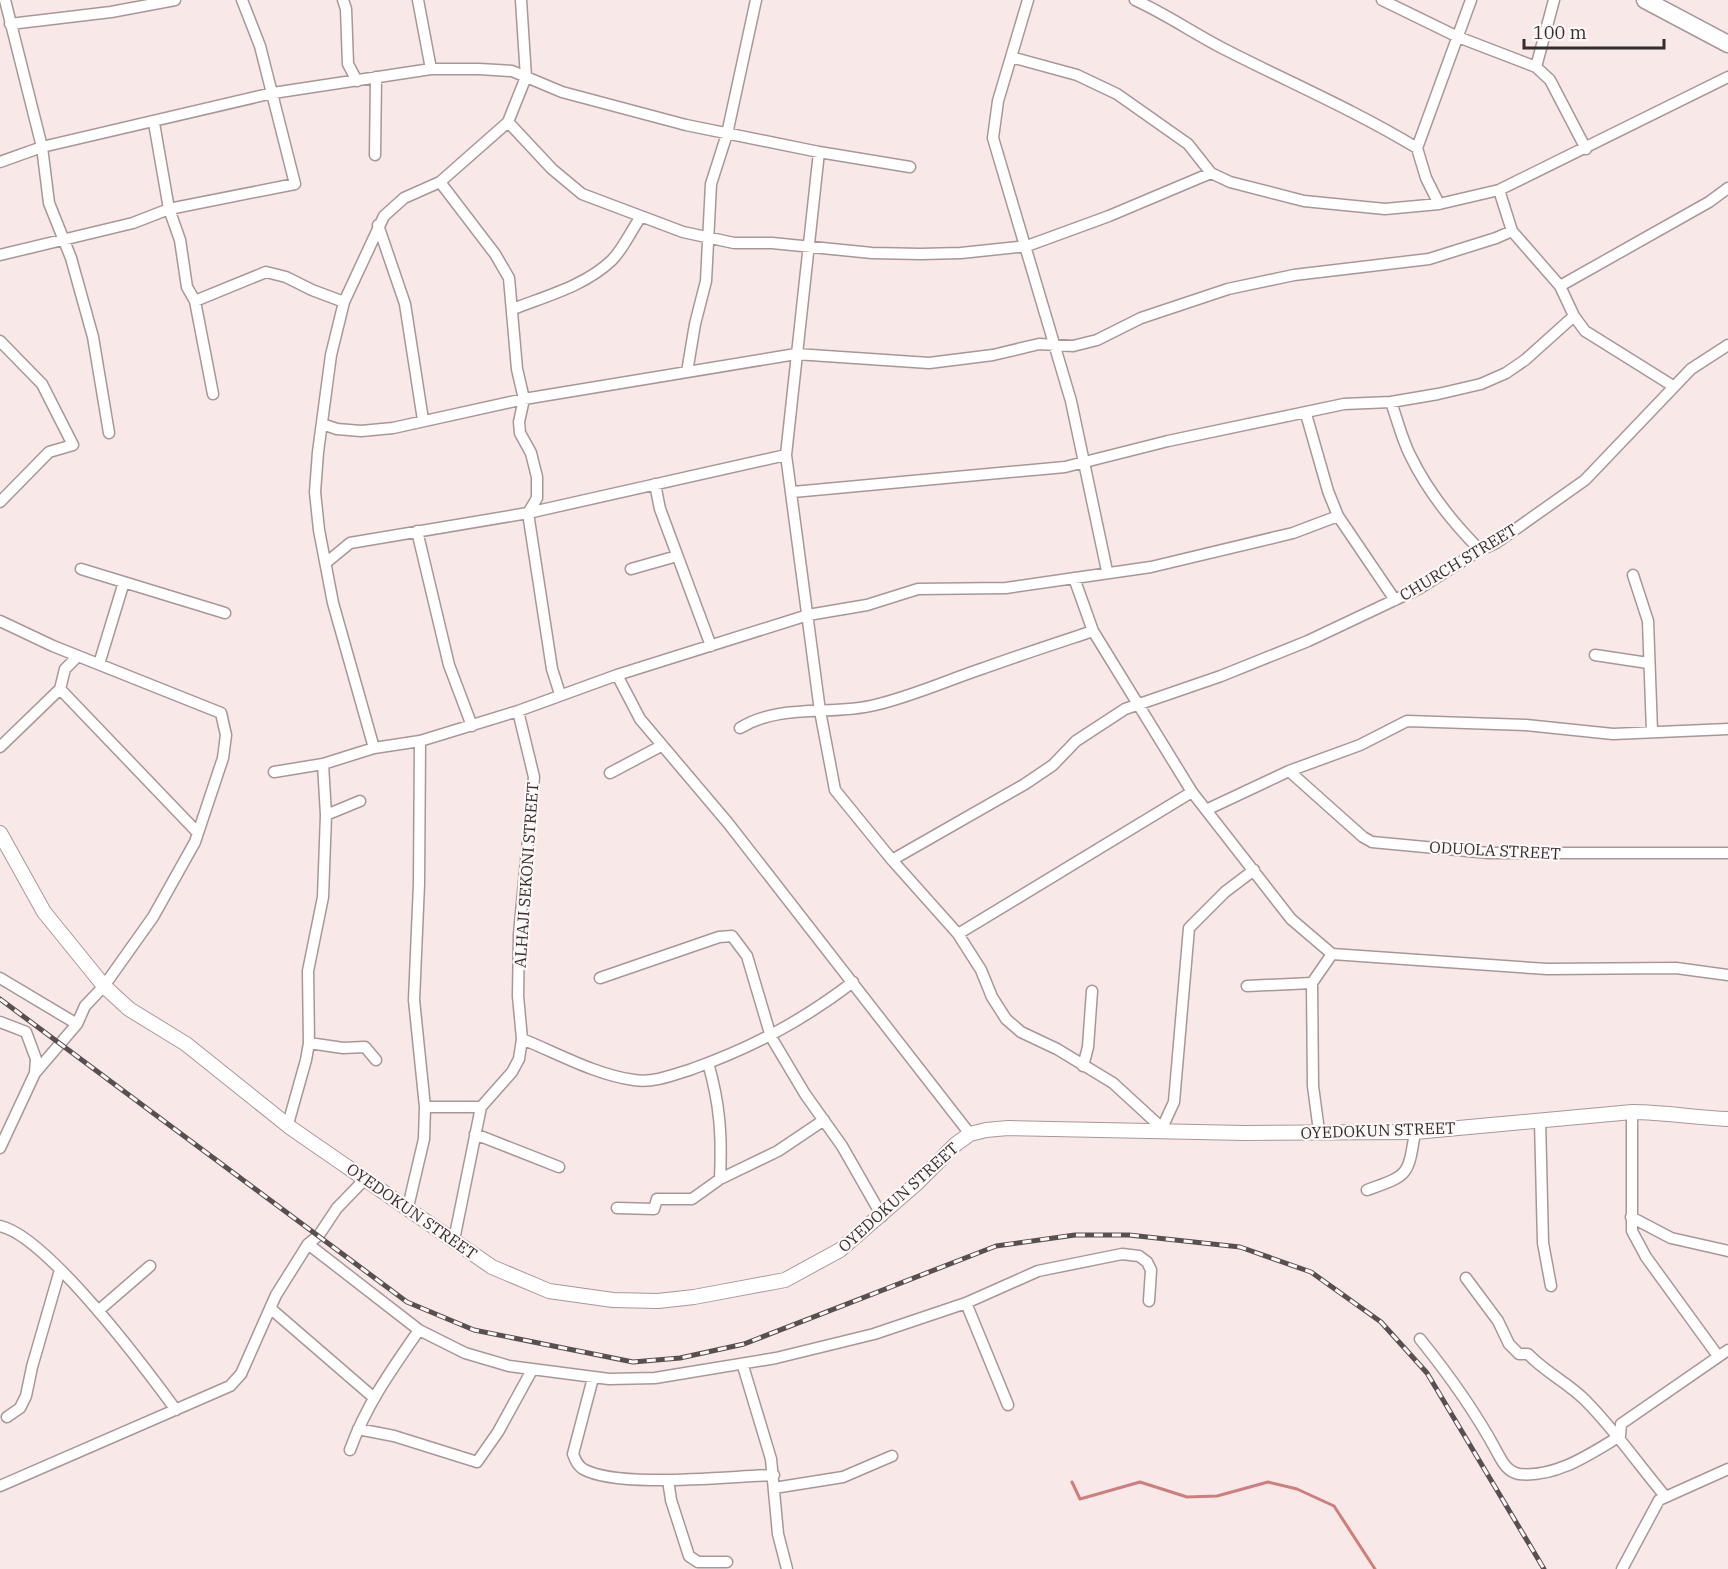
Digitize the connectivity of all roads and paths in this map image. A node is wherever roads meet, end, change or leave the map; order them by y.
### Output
1 (6, 0) edge
2 (110, 0) edge
3 (175, 0) edge
4 (243, 0) edge
5 (343, 0) edge
6 (418, 0) edge
7 (521, 0) edge
8 (756, 0) edge
9 (1028, 0) edge
10 (1135, 0) edge
11 (1382, 0) edge
12 (1471, 0) edge
13 (1554, 0) edge
14 (1655, 1) edge
15 (111, 12) junction
16 (10, 24) junction
17 (1458, 37) junction
18 (1728, 37) edge
19 (1728, 44) edge
20 (1011, 57) junction
21 (1536, 67) junction
22 (431, 69) junction
23 (376, 76) junction
24 (526, 77) junction
25 (1728, 77) edge
26 (357, 81) junction
27 (273, 93) junction
28 (508, 122) junction
29 (154, 123) junction
30 (728, 134) junction
31 (42, 147) junction
32 (1417, 148) junction
33 (1586, 149) junction
34 (819, 152) junction
35 (375, 155) dead end
36 (0, 162) edge
37 (910, 166) dead end
38 (1211, 173) junction
39 (440, 182) junction
40 (1728, 188) edge
41 (1499, 190) junction
42 (1439, 204) junction
43 (169, 209) junction
44 (640, 218) junction
45 (378, 225) junction
46 (1512, 231) junction
47 (710, 237) junction
48 (63, 240) junction
49 (810, 246) junction
50 (1027, 246) junction
51 (0, 255) edge
52 (1560, 286) junction
53 (195, 302) junction
54 (344, 302) junction
55 (513, 309) junction
56 (1574, 316) junction
57 (0, 341) edge
58 (1054, 345) junction
59 (1728, 345) edge
60 (796, 354) junction
61 (687, 372) junction
62 (1673, 386) junction
63 (213, 394) dead end
64 (524, 399) junction
65 (1391, 402) junction
66 (1306, 414) junction
67 (423, 420) junction
68 (321, 424) junction
69 (109, 433) dead end
70 (786, 455) junction
71 (1086, 461) junction
72 (654, 484) junction
73 (793, 492) junction
74 (0, 502) edge
75 (528, 513) junction
76 (1338, 516) junction
77 (417, 531) junction
78 (1480, 550) junction
79 (677, 555) junction
80 (327, 562) junction
81 (81, 569) dead end
82 (631, 569) dead end
83 (1107, 571) junction
84 (1633, 575) dead end
85 (1074, 578) junction
86 (123, 582) junction
87 (1395, 600) junction
88 (225, 614) dead end
89 (808, 615) junction
90 (0, 621) edge
91 (1093, 631) junction
92 (711, 646) junction
93 (1595, 655) dead end
94 (78, 656) junction
95 (1648, 663) junction
96 (99, 664) junction
97 (617, 675) junction
98 (60, 689) junction
99 (560, 694) junction
100 (1141, 704) junction
101 (518, 711) junction
102 (820, 711) junction
103 (472, 726) junction
104 (740, 728) dead end
105 (1728, 729) edge
106 (1652, 732) junction
107 (420, 741) junction
108 (661, 746) junction
109 (0, 747) edge
110 (374, 748) junction
111 (323, 764) junction
112 (1289, 771) junction
113 (274, 772) dead end
114 (610, 773) dead end
115 (1192, 792) junction
116 (360, 801) dead end
117 (1206, 810) junction
118 (326, 815) junction
119 (0, 833) edge
120 (198, 833) junction
121 (1728, 853) edge
122 (892, 860) junction
123 (1254, 870) junction
124 (958, 934) junction
125 (1332, 954) junction
126 (1728, 975) edge
127 (0, 978) edge
128 (600, 978) dead end
129 (853, 982) junction
130 (1312, 983) junction
131 (1247, 986) dead end
132 (104, 987) junction
133 (1092, 991) dead end
134 (0, 1022) edge
135 (77, 1024) junction
136 (771, 1037) junction
137 (522, 1039) junction
138 (309, 1043) junction
139 (376, 1060) dead end
140 (708, 1063) junction
141 (1083, 1066) junction
142 (35, 1073) junction
143 (425, 1107) junction
144 (481, 1107) junction
145 (1632, 1112) junction
146 (1728, 1119) edge
147 (824, 1120) junction
148 (1540, 1120) junction
149 (288, 1124) junction
150 (1168, 1130) junction
151 (1318, 1131) junction
152 (1415, 1132) junction
153 (476, 1134) junction
154 (970, 1134) junction
155 (0, 1148) edge
156 (559, 1167) dead end
157 (366, 1178) junction
158 (720, 1179) junction
159 (1367, 1190) dead end
160 (408, 1207) junction
161 (617, 1208) dead end
162 (882, 1216) junction
163 (1631, 1217) junction
164 (0, 1226) edge
165 (454, 1240) junction
166 (308, 1244) junction
167 (1728, 1251) edge
168 (150, 1266) dead end
169 (60, 1270) junction
170 (1466, 1278) dead end
171 (1551, 1286) dead end
172 (1149, 1301) dead end
173 (966, 1303) junction
174 (270, 1308) junction
175 (98, 1311) junction
176 (419, 1330) junction
177 (1420, 1339) dead end
178 (1728, 1350) edge
179 (1718, 1356) junction
180 (743, 1366) junction
181 (532, 1370) junction
182 (593, 1378) junction
183 (373, 1397) junction
184 (1008, 1405) dead end
185 (176, 1410) junction
186 (7, 1417) dead end
187 (358, 1429) junction
188 (1620, 1436) junction
189 (350, 1450) dead end
190 (892, 1456) dead end
191 (1728, 1469) edge
192 (774, 1475) junction
193 (668, 1480) junction
194 (0, 1486) edge
195 (774, 1488) junction
196 (1665, 1496) junction
197 (727, 1562) dead end
198 (787, 1569) edge
199 (1622, 1569) edge

1 - 16 street
2 - 15 street
3 - 15 street
4 - 27 street
5 - 26 street
6 - 22 street
7 - 24 street
8 - 30 street
9 - 20 street
10 - 32 street
11 - 17 street
12 - 17 street
13 - 21 street
14 - 18 main road
14 - 19 main road
15 - 16 street
16 - 31 street
17 - 21 street
17 - 32 street
20 - 38 street
20 - 50 street
21 - 33 street
22 - 23 street
22 - 24 street
23 - 26 street
23 - 35 street
24 - 28 street
24 - 30 street
25 - 33 street
26 - 27 street
27 - 29 street
27 - 43 street
28 - 39 street
28 - 44 street
29 - 31 street
29 - 43 street
30 - 34 street
30 - 47 street
31 - 36 street
31 - 48 street
32 - 42 street
33 - 41 street
34 - 37 street
34 - 49 street
38 - 42 street
38 - 50 street
39 - 45 street
39 - 55 street
40 - 52 street
41 - 42 street
41 - 46 street
43 - 48 street
43 - 53 street
44 - 47 street
44 - 55 street
45 - 54 street
45 - 67 street
46 - 52 street
46 - 58 street
47 - 49 street
47 - 61 street
48 - 51 street
48 - 69 street
49 - 50 street
49 - 60 street
50 - 58 street
52 - 56 street
53 - 54 street
53 - 63 street
54 - 68 street
55 - 64 street
56 - 62 street
56 - 65 street
57 - 74 street
58 - 60 street
58 - 71 street
59 - 62 street, CHURCH STREET
60 - 61 street
60 - 70 street
61 - 64 street
62 - 78 street, CHURCH STREET
64 - 67 street
64 - 75 street
65 - 66 street
65 - 78 street
66 - 71 street
66 - 76 street
67 - 68 street
68 - 80 street
70 - 72 street
70 - 73 street
71 - 73 street
71 - 83 street
72 - 75 street
72 - 79 street
73 - 89 street
75 - 77 street
75 - 99 street
76 - 83 street
76 - 87 street
77 - 80 street
77 - 103 street
78 - 87 street, CHURCH STREET
79 - 82 street
79 - 92 street
80 - 110 street
81 - 86 street
83 - 85 street
84 - 95 street
85 - 89 street
85 - 91 street
86 - 88 street
86 - 96 street
87 - 100 street, CHURCH STREET
89 - 92 street
89 - 102 street
90 - 94 street
91 - 100 street
91 - 102 street
92 - 97 street
93 - 95 street
94 - 96 street
94 - 98 street
95 - 106 street
96 - 120 street
97 - 99 street
97 - 108 street
98 - 109 street
98 - 120 street
99 - 101 street
100 - 115 street
100 - 122 street, CHURCH STREET
101 - 103 street
101 - 137 street, ALHAJI SEKONI STREET
102 - 104 street
102 - 122 street
103 - 107 street
105 - 106 street
106 - 112 street
107 - 110 street
107 - 143 street
108 - 114 street
108 - 129 street
110 - 111 street
111 - 113 street
111 - 118 street
112 - 117 street
112 - 121 street, ODUOLA STREET
115 - 117 street
115 - 124 street
116 - 118 street
117 - 123 street
118 - 138 street
119 - 132 street, OYEDOKUN STREET
120 - 132 street
122 - 124 street
123 - 125 street
123 - 150 street
124 - 141 street
125 - 126 street
125 - 130 street
127 - 135 street
128 - 136 street
129 - 136 street
129 - 154 street
130 - 131 street
130 - 151 street
132 - 135 street
132 - 149 street, OYEDOKUN STREET
133 - 141 street
134 - 142 street
135 - 142 street
136 - 140 street
136 - 147 street
137 - 140 street
137 - 144 street, ALHAJI SEKONI STREET
138 - 139 street
138 - 149 street
140 - 158 street
141 - 150 street
142 - 155 street
143 - 144 street
143 - 160 street
144 - 153 street
145 - 146 street, OYEDOKUN STREET
145 - 148 street, OYEDOKUN STREET
145 - 163 street
147 - 158 street
147 - 162 street
148 - 152 street, OYEDOKUN STREET
148 - 171 street
149 - 157 street, OYEDOKUN STREET
150 - 151 street, OYEDOKUN STREET
150 - 154 street, OYEDOKUN STREET
151 - 152 street, OYEDOKUN STREET
152 - 159 street
153 - 156 street
153 - 165 street
154 - 162 street, OYEDOKUN STREET
157 - 160 street, OYEDOKUN STREET
157 - 166 street
158 - 161 street
160 - 165 street, OYEDOKUN STREET
162 - 165 street, OYEDOKUN STREET
163 - 167 street
163 - 179 street
164 - 169 street
166 - 174 street
166 - 176 street
168 - 175 street
169 - 175 street
169 - 186 street
170 - 188 street
172 - 173 street
173 - 180 street
173 - 184 street
174 - 183 street
174 - 185 street
175 - 185 street
176 - 181 street
176 - 183 street
177 - 188 street
178 - 179 street
179 - 188 street
180 - 182 street
180 - 192 street
181 - 182 street
181 - 187 street
182 - 193 street
183 - 187 street
185 - 194 street
187 - 189 street
188 - 196 street
190 - 195 street
191 - 196 street
192 - 193 street
192 - 195 street
193 - 197 street
195 - 198 street
196 - 199 street

